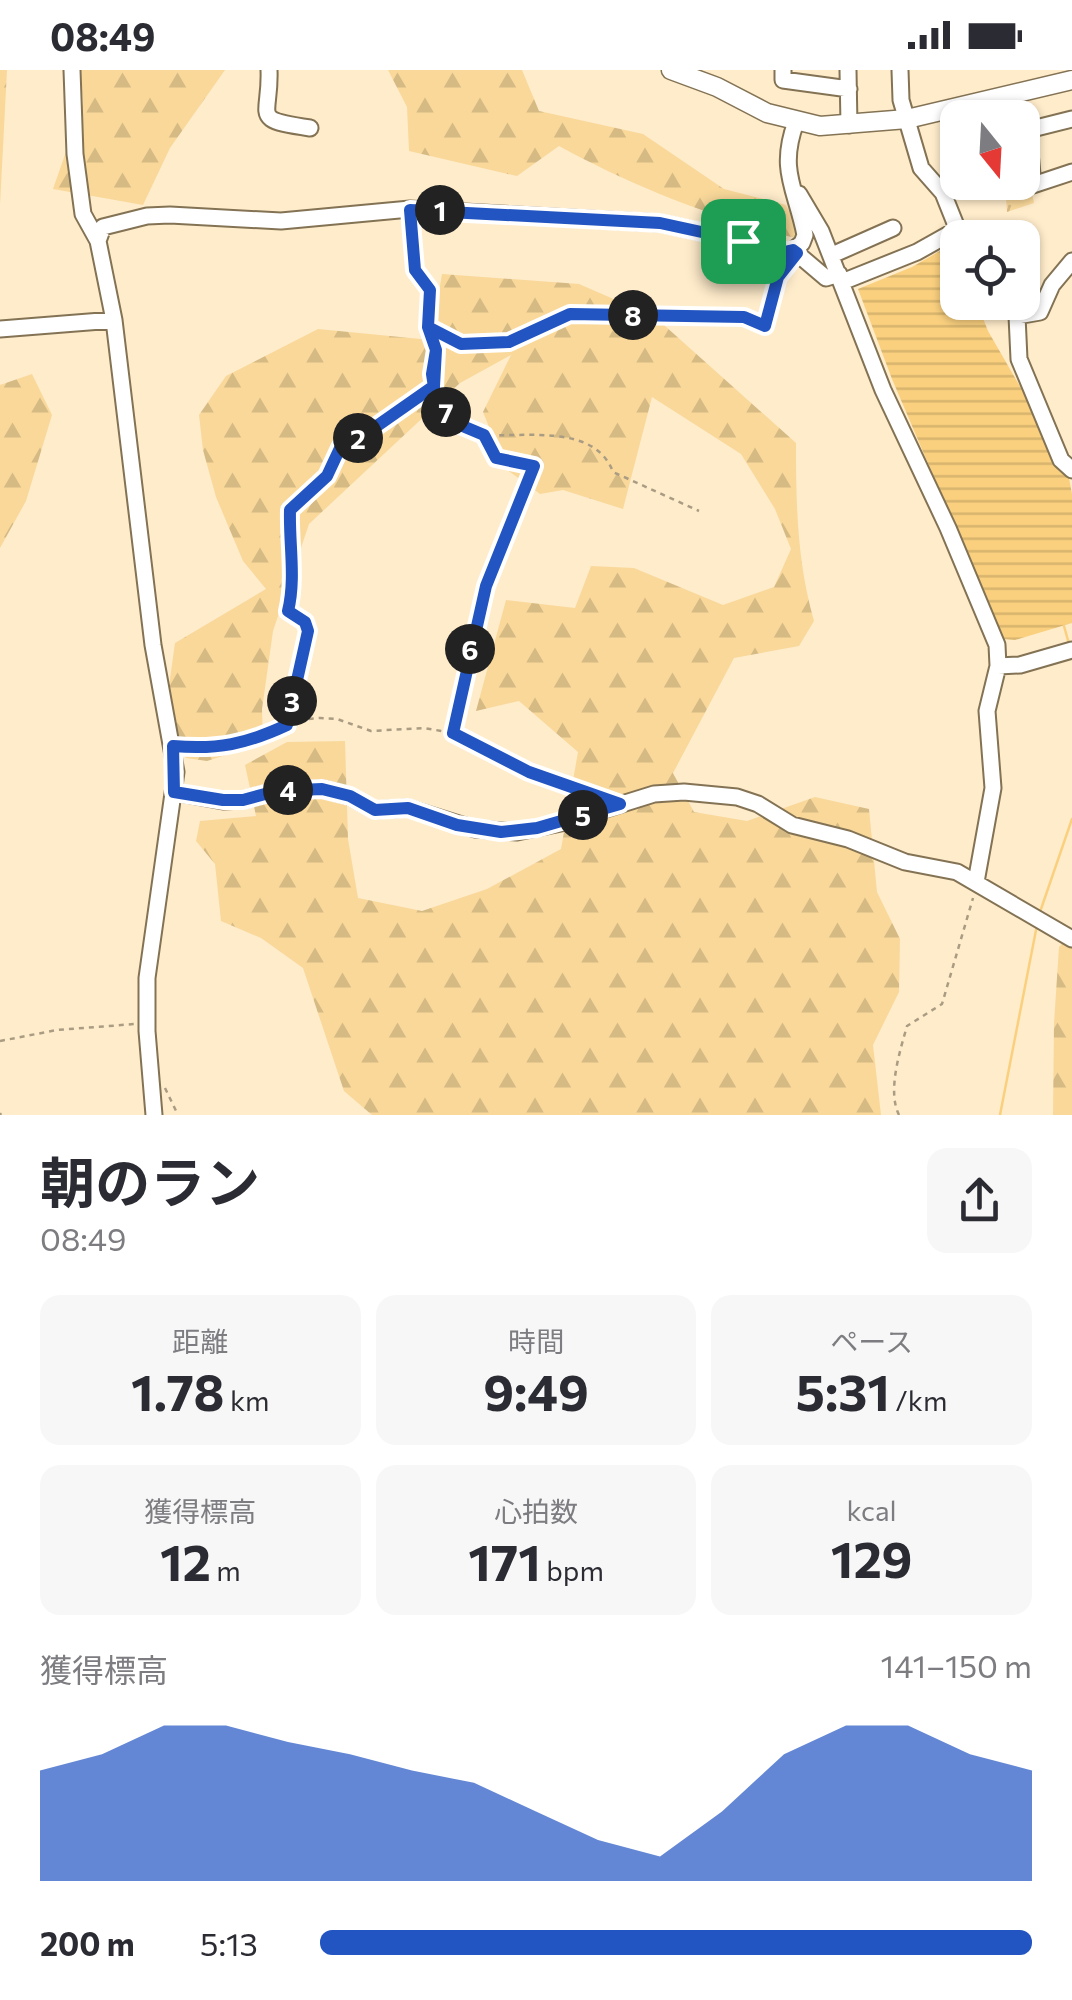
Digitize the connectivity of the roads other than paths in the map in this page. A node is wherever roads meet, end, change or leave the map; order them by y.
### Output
1 (72, 70) edge
2 (269, 70) edge
3 (671, 70) edge
4 (783, 70) edge
5 (848, 70) edge
6 (900, 70) edge
7 (1072, 80) edge
8 (849, 89) junction
9 (1072, 118) edge
10 (907, 119) junction
11 (796, 122) junction
12 (849, 125) junction
13 (310, 128) dead end
14 (1072, 172) edge
15 (791, 182) junction
16 (955, 220) edge
17 (892, 228) dead end
18 (98, 241) junction
19 (940, 242) edge
20 (795, 252) junction
21 (832, 255) junction
22 (1072, 261) edge
23 (840, 278) junction
24 (1040, 312) edge
25 (114, 320) junction
26 (1017, 320) edge
27 (0, 330) edge
28 (1072, 470) edge
29 (1072, 650) edge
30 (998, 666) junction
31 (174, 792) junction
32 (976, 882) junction
33 (1072, 939) edge
34 (154, 1115) edge

1 - 18 street
2 - 13 street
3 - 11 main road
4 - 8 street
5 - 8 street
6 - 10 street
7 - 10 main road
8 - 12 street
9 - 14 street
10 - 12 main road
10 - 16 street
11 - 12 main road
11 - 15 street
15 - 20 street
15 - 21 street
17 - 21 street
18 - 20 street
18 - 25 street
19 - 23 street
20 - 23 street
21 - 23 street
22 - 24 street
23 - 30 street
25 - 27 street
25 - 31 street
26 - 28 street
29 - 30 street
30 - 32 street
31 - 32 street
31 - 34 street
32 - 33 street

